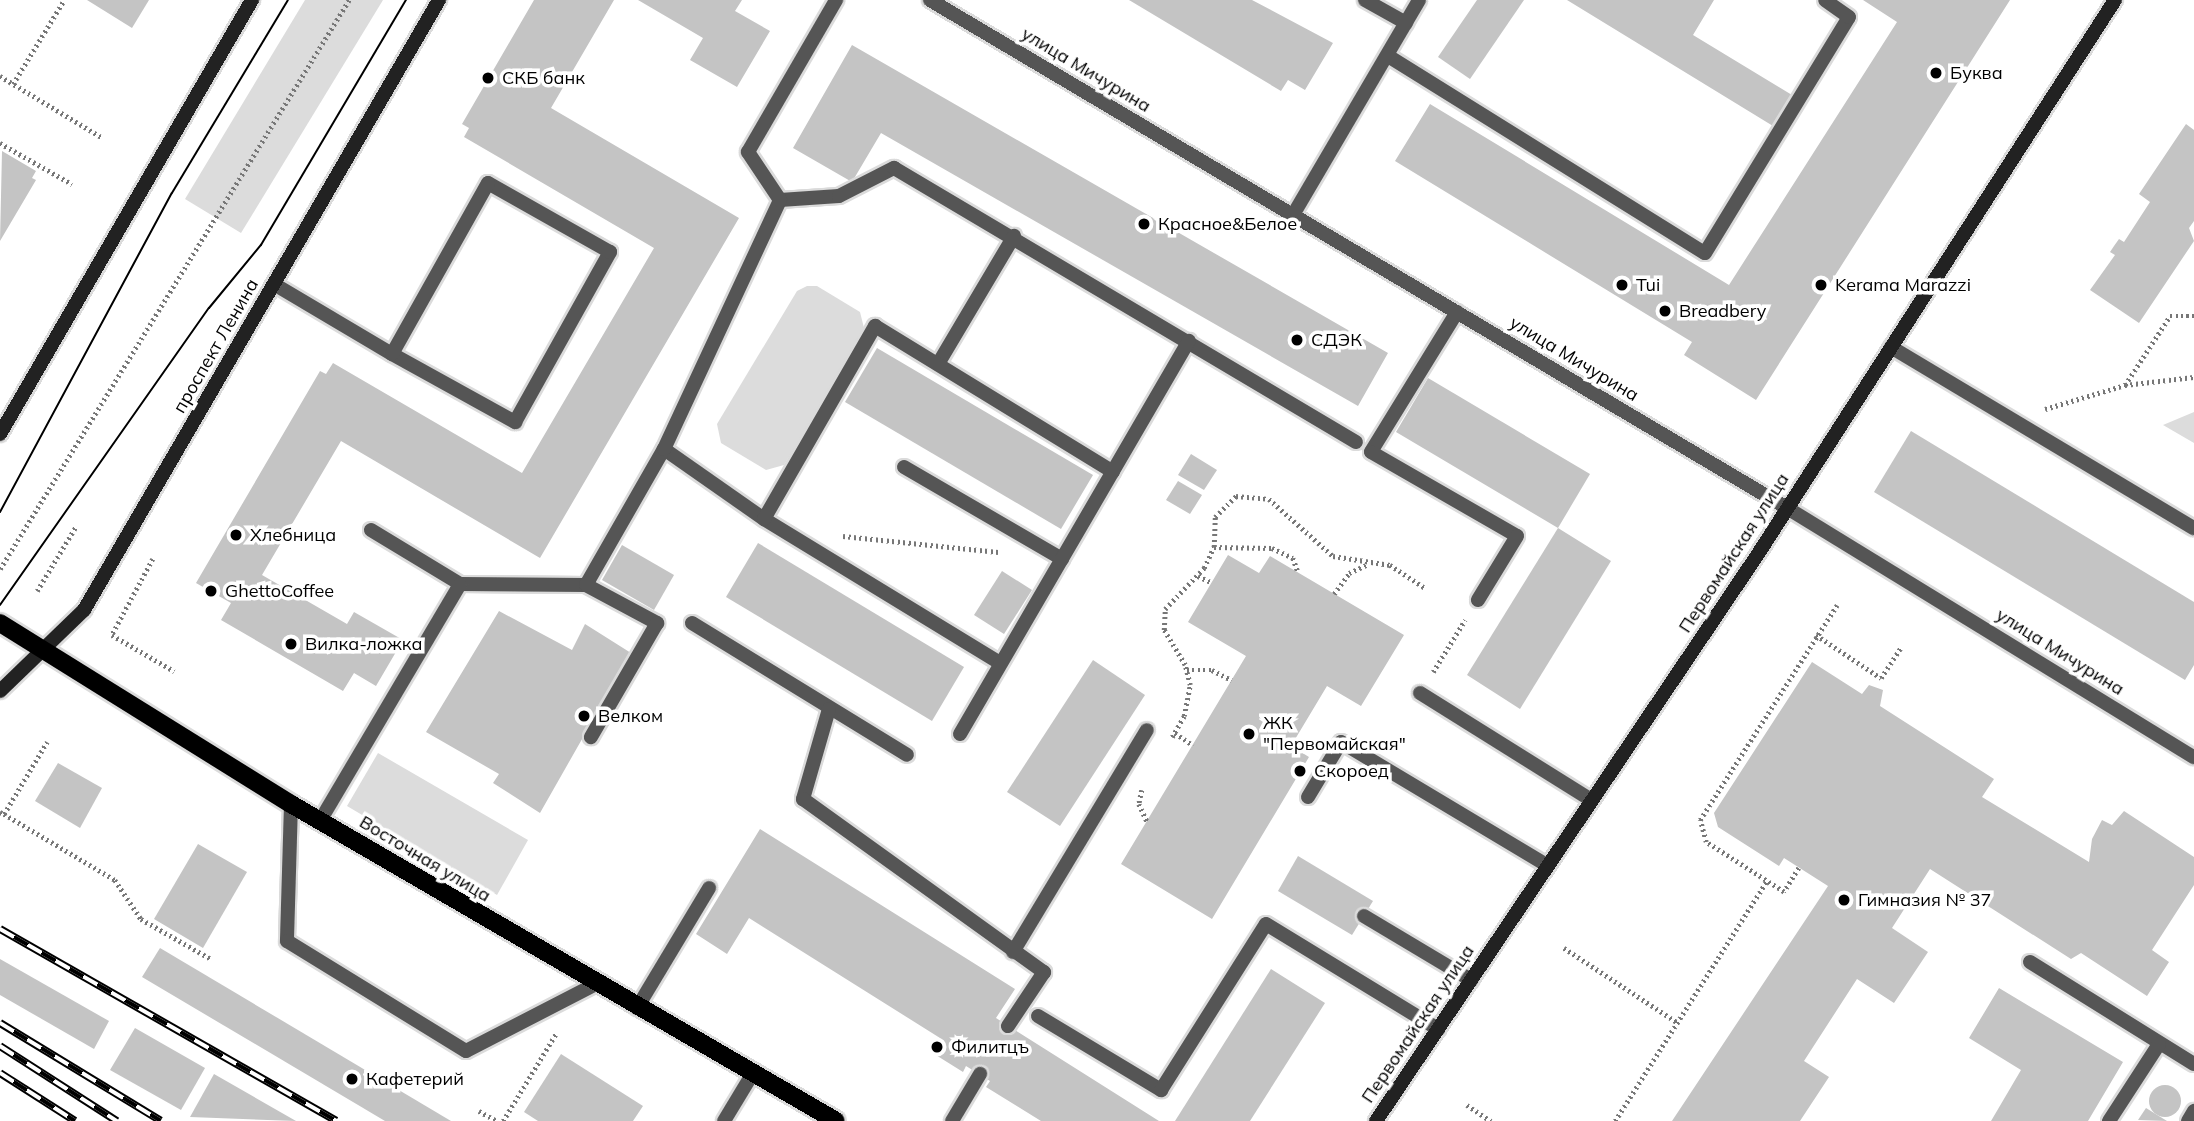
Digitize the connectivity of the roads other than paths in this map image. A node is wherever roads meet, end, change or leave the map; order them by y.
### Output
1 (252, 0) edge
2 (439, 0) edge
3 (836, 0) edge
4 (931, 0) edge
5 (1366, 0) edge
6 (1419, 0) edge
7 (1825, 0) edge
8 (2115, 0) edge
9 (1406, 23) junction
10 (1388, 56) junction
11 (780, 200) junction
12 (1293, 215) junction
13 (1014, 236) junction
14 (274, 284) junction
15 (1457, 312) junction
16 (1189, 341) junction
17 (1891, 347) junction
18 (392, 354) junction
19 (938, 364) junction
20 (0, 433) edge
21 (1356, 442) dead end
22 (664, 449) junction
23 (904, 467) dead end
24 (1113, 472) junction
25 (1787, 508) junction
26 (764, 519) junction
27 (2194, 528) edge
28 (371, 530) dead end
29 (1062, 559) junction
30 (460, 584) junction
31 (586, 585) junction
32 (1478, 600) road end
33 (0, 622) edge
34 (692, 623) dead end
35 (47, 649) junction
36 (1000, 663) junction
37 (0, 691) edge
38 (1420, 693) road end
39 (829, 709) junction
40 (1147, 730) dead end
41 (960, 734) dead end
42 (591, 737) dead end
43 (907, 755) dead end
44 (2194, 757) edge
45 (1308, 797) dead end
46 (1591, 800) junction
47 (291, 804) junction
48 (320, 821) junction
49 (1548, 866) junction
50 (709, 888) dead end
51 (1364, 916) dead end
52 (1013, 953) junction
53 (2029, 962) dead end
54 (1471, 980) junction
55 (594, 985) junction
56 (637, 1008) junction
57 (1038, 1016) dead end
58 (1008, 1026) dead end
59 (1438, 1029) junction
60 (2160, 1044) junction
61 (2194, 1065) edge
62 (753, 1073) junction
63 (980, 1074) dead end
64 (2194, 1111) edge
65 (724, 1121) edge
66 (835, 1121) edge
67 (952, 1121) edge
68 (1376, 1121) edge
69 (2109, 1121) edge
70 (2188, 1121) edge

1 - 20 street
2 - 14 street, проспект Ленина
3 - 11 street
4 - 12 street, улица Мичурина
5 - 9 street
6 - 9 street
7 - 10 street
8 - 17 street, Первомайская улица
9 - 10 street
10 - 12 street
11 - 13 street
11 - 22 street
12 - 15 street, улица Мичурина
13 - 16 street
13 - 19 street
14 - 18 street
14 - 35 street, проспект Ленина
15 - 25 street, улица Мичурина
15 - 32 street
16 - 21 street
16 - 24 street
17 - 25 street, Первомайская улица
17 - 27 street
18 - 18 street
19 - 24 street
19 - 26 street
22 - 26 street
22 - 31 street
23 - 29 street
24 - 29 street
25 - 44 street, улица Мичурина
25 - 46 street, Первомайская улица
26 - 36 street
28 - 30 street
29 - 36 street
30 - 31 street
30 - 48 street
31 - 42 street
33 - 35 main road, Восточная улица
34 - 39 street
35 - 37 street, проспект Ленина
35 - 47 main road, Восточная улица
36 - 41 street
38 - 46 street
39 - 43 street
39 - 52 street
40 - 52 street
45 - 49 street
46 - 49 street, Первомайская улица
47 - 48 main road, Восточная улица
47 - 55 street
48 - 55 main road, Восточная улица
49 - 54 street, Первомайская улица
50 - 56 street
51 - 54 street
52 - 58 street
53 - 60 street
54 - 59 street, Первомайская улица
55 - 56 main road, Восточная улица
56 - 62 main road, Восточная улица
57 - 59 street
59 - 68 street, Первомайская улица
60 - 61 street
60 - 69 street
62 - 65 street
62 - 66 main road, Восточная улица
63 - 67 street
64 - 70 street

